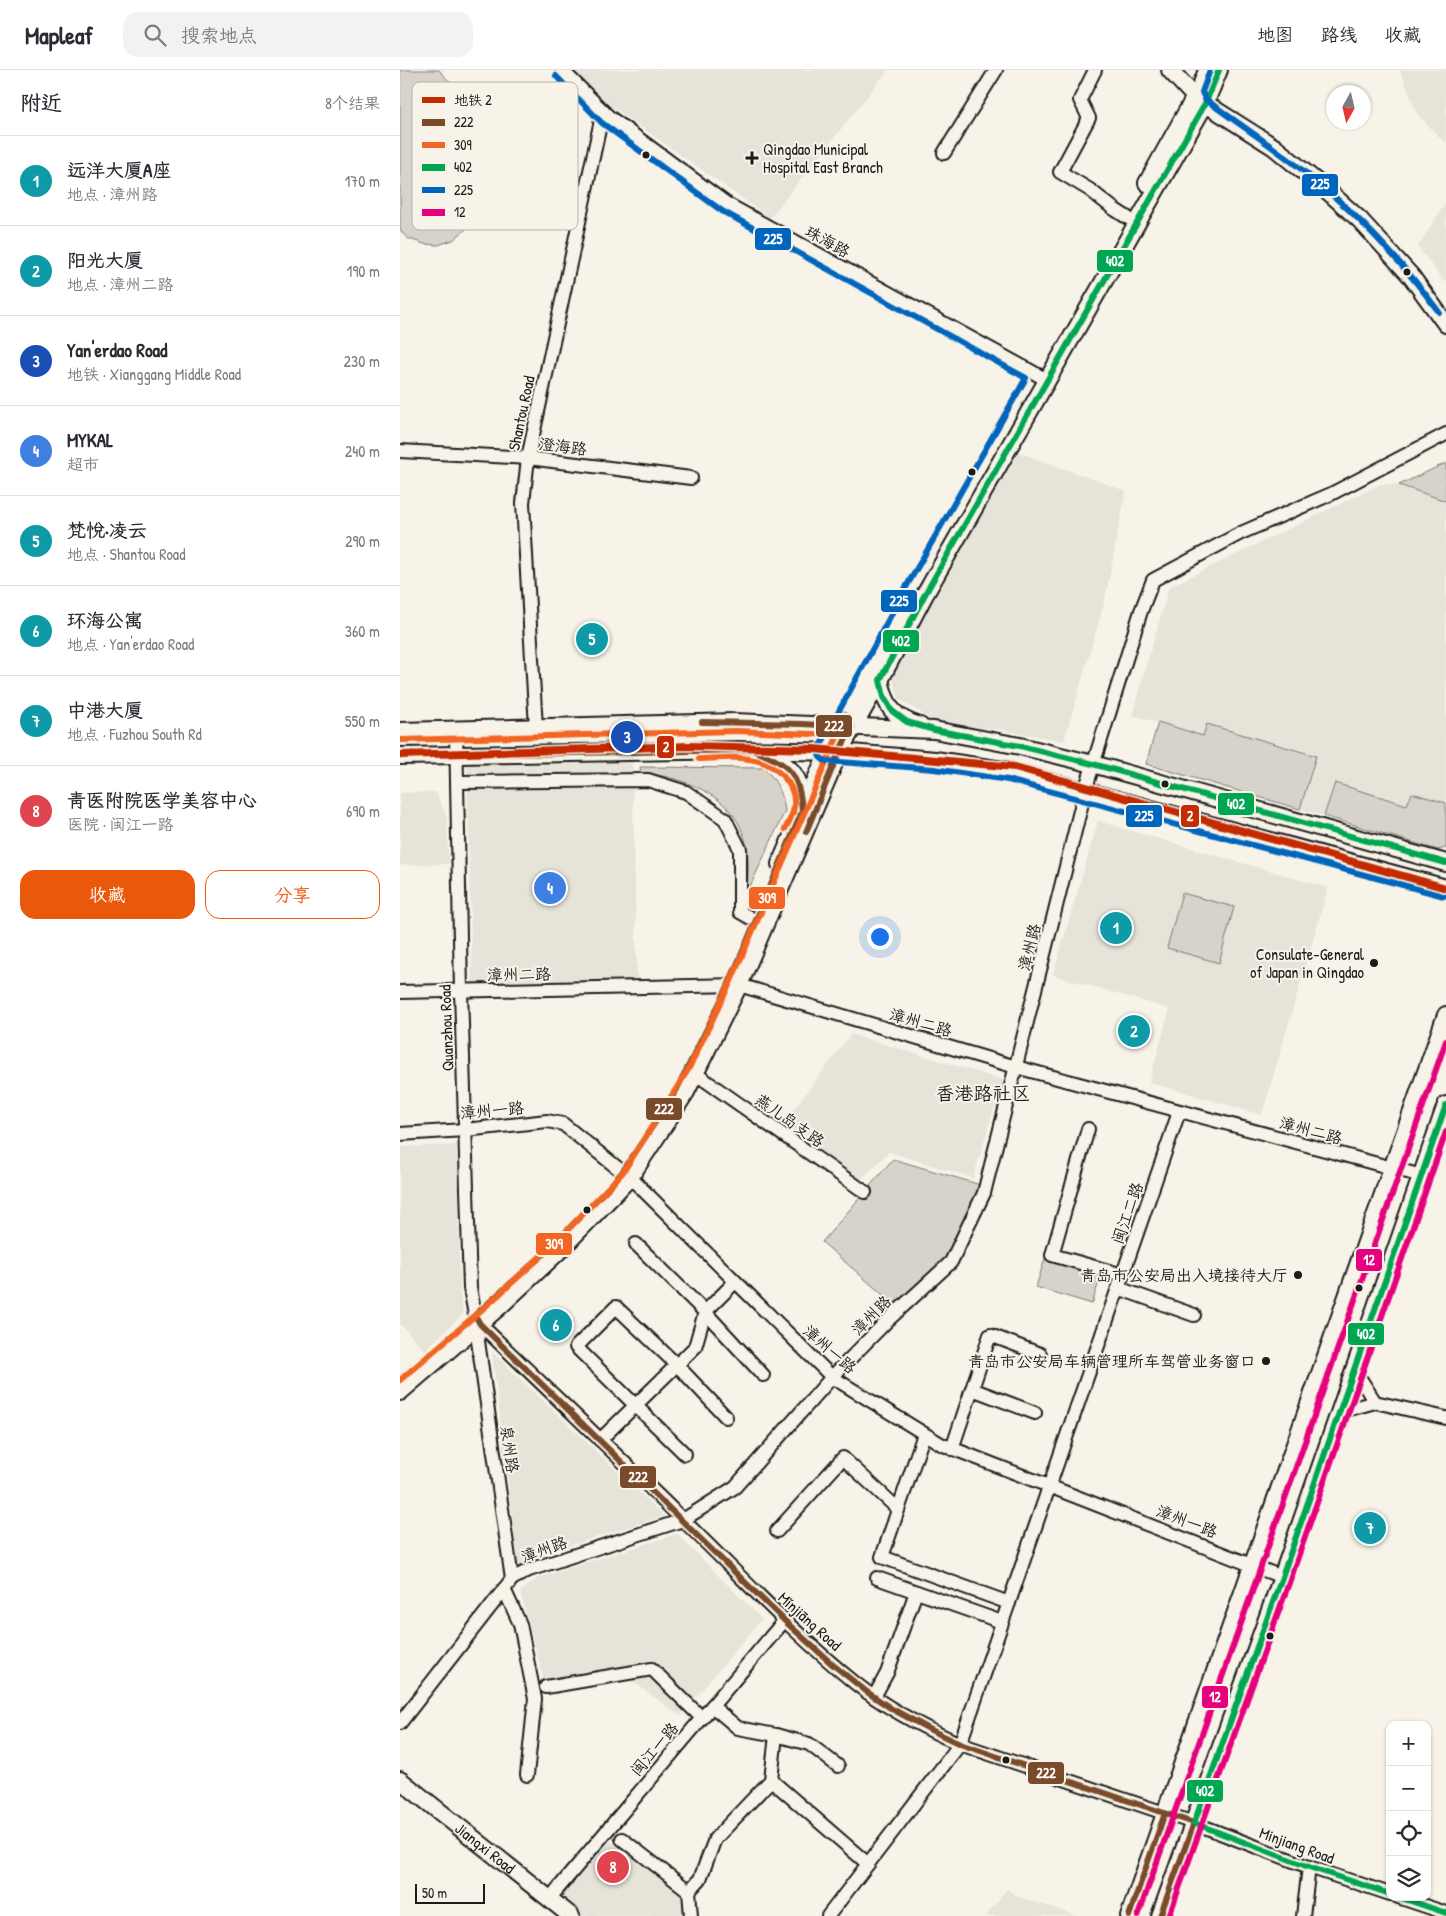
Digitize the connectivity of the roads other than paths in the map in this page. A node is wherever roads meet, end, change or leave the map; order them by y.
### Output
1 (562, 70) edge
2 (996, 70) edge
3 (1095, 70) edge
4 (1170, 70) edge
5 (1184, 70) edge
6 (1207, 70) edge
7 (1219, 70) edge
8 (574, 82) edge
9 (578, 86) edge
10 (1203, 95) junction
11 (603, 111) junction
12 (944, 153) dead end
13 (1128, 218) junction
14 (578, 227) edge
15 (577, 230) edge
16 (1446, 307) edge
17 (1446, 324) edge
18 (1043, 378) junction
19 (1446, 434) edge
20 (400, 451) edge
21 (528, 458) junction
22 (691, 478) dead end
23 (880, 680) junction
24 (846, 727) junction
25 (536, 728) junction
26 (456, 730) junction
27 (934, 730) junction
28 (400, 731) edge
29 (752, 750) junction
30 (833, 752) junction
31 (456, 754) junction
32 (400, 756) edge
33 (1093, 764) junction
34 (457, 782) junction
35 (1084, 791) junction
36 (802, 812) junction
37 (1417, 854) junction
38 (1446, 856) edge
39 (1446, 863) edge
40 (1439, 886) edge
41 (1446, 899) edge
42 (756, 921) junction
43 (734, 985) junction
44 (461, 991) junction
45 (400, 992) edge
46 (1446, 1015) edge
47 (1016, 1067) junction
48 (696, 1074) junction
49 (1446, 1105) edge
50 (1180, 1112) junction
51 (1088, 1129) dead end
52 (465, 1130) junction
53 (400, 1134) edge
54 (1393, 1168) junction
55 (626, 1174) junction
56 (1422, 1176) junction
57 (865, 1192) dead end
58 (636, 1244) dead end
59 (1123, 1275) junction
60 (735, 1282) junction
61 (1118, 1288) junction
62 (705, 1312) junction
63 (1194, 1315) dead end
64 (477, 1319) junction
65 (1040, 1354) dead end
66 (677, 1365) junction
67 (1354, 1369) junction
68 (764, 1375) dead end
69 (832, 1377) junction
70 (400, 1379) edge
71 (972, 1388) junction
72 (400, 1392) edge
73 (1375, 1402) junction
74 (635, 1406) junction
75 (1339, 1412) junction
76 (1035, 1413) dead end
77 (726, 1417) dead end
78 (1446, 1418) edge
79 (924, 1434) junction
80 (600, 1440) junction
81 (952, 1448) junction
82 (685, 1454) dead end
83 (1050, 1486) junction
84 (898, 1509) junction
85 (683, 1520) junction
86 (777, 1531) dead end
87 (1254, 1564) junction
88 (1282, 1576) junction
89 (877, 1578) dead end
90 (512, 1579) junction
91 (504, 1589) junction
92 (916, 1592) junction
93 (1009, 1603) junction
94 (784, 1621) junction
95 (1002, 1622) junction
96 (546, 1687) dead end
97 (874, 1697) junction
98 (712, 1706) junction
99 (702, 1718) junction
100 (400, 1723) edge
101 (776, 1735) junction
102 (960, 1744) junction
103 (838, 1766) dead end
104 (527, 1775) dead end
105 (400, 1780) edge
106 (771, 1780) junction
107 (1165, 1813) junction
108 (1194, 1823) junction
109 (622, 1839) dead end
110 (868, 1864) junction
111 (1309, 1867) junction
112 (689, 1892) junction
113 (1386, 1893) edge
114 (550, 1898) junction
115 (1410, 1901) edge
116 (1446, 1913) edge
117 (571, 1916) edge
118 (691, 1916) edge
119 (828, 1916) edge
120 (1129, 1916) edge
121 (1160, 1916) edge
122 (1302, 1916) edge

1 - 8 street, 珠海路
2 - 12 street
3 - 13 street
4 - 10 main road
5 - 10 main road
6 - 10 main road
7 - 10 main road
9 - 11 street, 珠海路
10 - 13 main road
10 - 16 main road
10 - 17 main road
10 - 18 main road
11 - 14 street, Shantou Road
11 - 18 street, 珠海路
13 - 18 main road
15 - 21 street, Shantou Road
18 - 23 main road
18 - 24 main road
19 - 33 street, 漳州路
20 - 21 street, 澄海路
21 - 22 street, 澄海路
21 - 25 street, Shantou Road
23 - 24 main road
23 - 27 main road
24 - 25 main road
24 - 27 main road
24 - 30 main road
25 - 26 main road
26 - 28 main road
26 - 31 street, Quanzhou Road
27 - 33 main road
29 - 30 main road
29 - 31 main road
29 - 36 main road
30 - 35 main road
30 - 36 main road
30 - 43 main road
31 - 32 main road
31 - 34 street, Quanzhou Road
33 - 35 street, 漳州路
33 - 37 main road
34 - 42 street
34 - 44 street, Quanzhou Road
35 - 40 main road
35 - 47 street, 漳州路
36 - 42 main road
37 - 38 main road
37 - 39 main road
40 - 41 main road
42 - 43 main road
43 - 44 street, 漳州二路
43 - 47 street, 漳州二路
43 - 48 main road
43 - 55 main road
44 - 45 street, 漳州二路
44 - 52 street, Quanzhou Road
46 - 54 main road
47 - 50 street, 漳州二路
47 - 69 street, 漳州路
48 - 55 main road
48 - 57 street, 燕儿岛支路
49 - 56 main road
50 - 54 street, 漳州二路
50 - 59 street, 闽江二路
51 - 59 street
52 - 53 street, 漳州一路
52 - 55 street, 漳州一路
52 - 64 street, Quanzhou Road
54 - 56 street, 漳州二路
54 - 87 main road
55 - 60 street, 漳州一路
55 - 64 main road
56 - 67 main road
58 - 62 street
59 - 61 street, 闽江二路
60 - 62 street
60 - 69 street, 漳州一路
61 - 63 street
61 - 83 street, 闽江二路
62 - 66 street
62 - 68 street
64 - 70 main road
64 - 72 main road
64 - 80 street, Mǐnjiāng Road
64 - 90 street, 泉州路
65 - 71 street
66 - 74 street
66 - 74 street
66 - 77 street
67 - 73 street
67 - 75 main road
69 - 79 street, 漳州一路
69 - 85 street, 漳州路
71 - 76 street
71 - 81 street
73 - 75 street
73 - 78 street
74 - 80 street
74 - 82 street
75 - 88 main road
79 - 81 street, 漳州一路
79 - 84 street
80 - 85 street, Mǐnjiāng Road
81 - 83 street, 漳州一路
83 - 87 street, 漳州一路
83 - 93 street, 闽江二路
84 - 86 street
84 - 93 street
85 - 90 street, 漳州路
85 - 94 street, Mǐnjiāng Road
87 - 88 street, 漳州一路
87 - 107 main road
88 - 108 main road
89 - 92 street
90 - 91 street, 漳州路
91 - 100 street, 漳州路
91 - 104 street
92 - 95 street
92 - 97 street
93 - 95 street, 闽江二路
94 - 97 street, Mǐnjiāng Road
94 - 98 street, 闽江一路
95 - 102 street, 闽江二路
96 - 99 street
97 - 102 street, Mǐnjiāng Road
98 - 99 street, 闽江一路
98 - 101 street
99 - 114 street, 闽江一路
101 - 103 street
101 - 106 street
102 - 107 street, Mǐnjiāng Road
102 - 110 street, 闽江二路
105 - 114 main road, Jiangxi Road
106 - 110 street
106 - 112 street
107 - 108 street, Mǐnjiāng Road
107 - 120 main road
108 - 111 street, Minjiang Road
108 - 121 main road
109 - 112 street
110 - 119 street, 闽江二路
111 - 113 street, Minjiang Road
111 - 122 street
112 - 118 street
114 - 117 main road, Jiangxi Road
115 - 116 street

